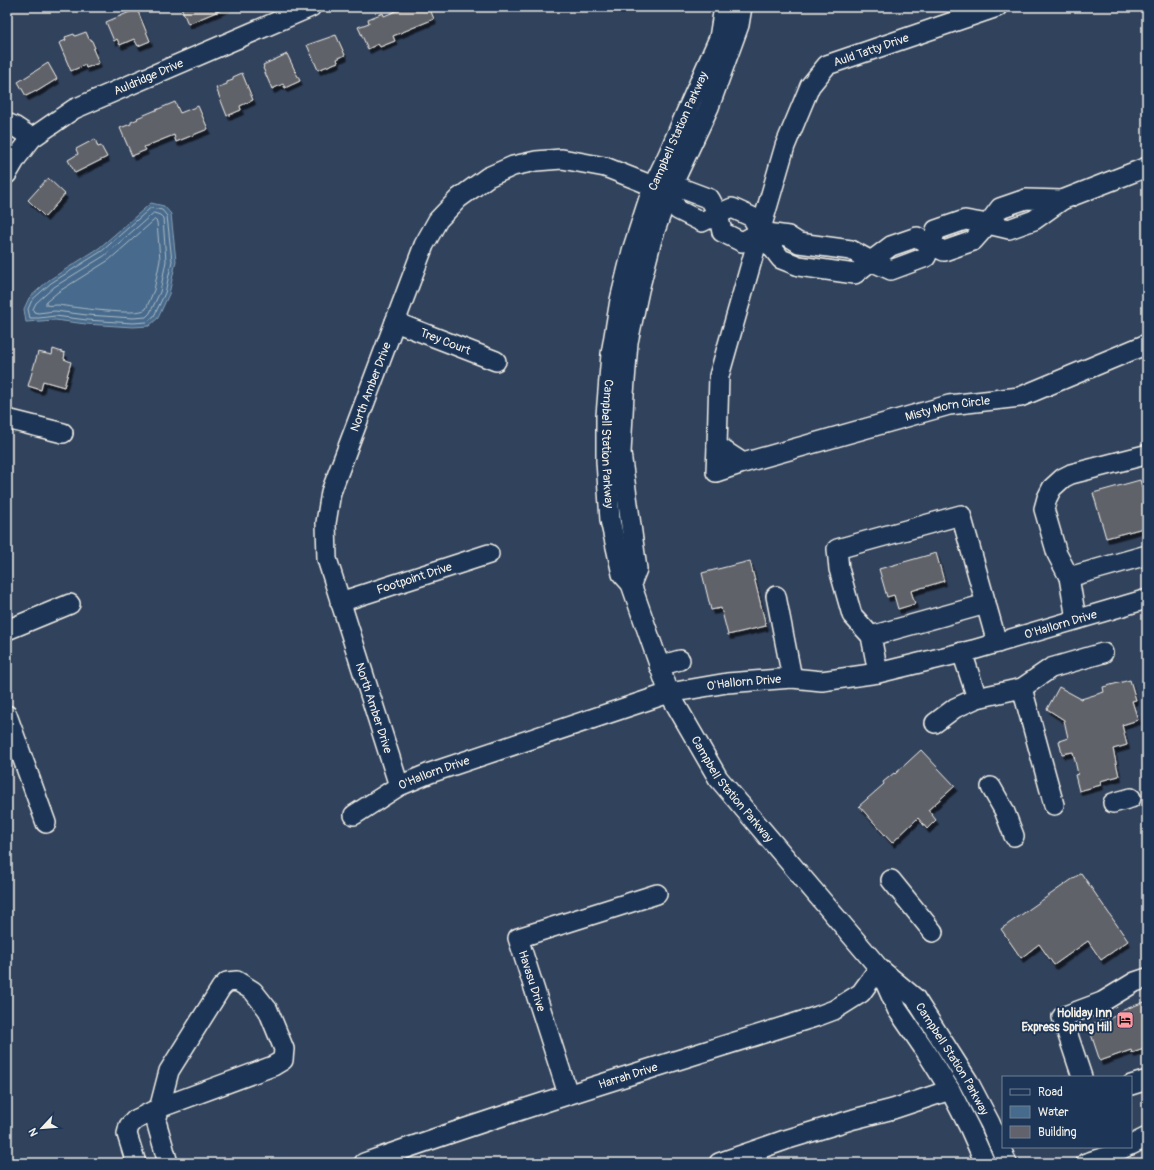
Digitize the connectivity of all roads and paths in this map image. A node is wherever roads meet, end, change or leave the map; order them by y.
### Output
1 (311, 7) edge
2 (724, 7) edge
3 (742, 7) edge
4 (996, 7) edge
5 (7, 123) edge
6 (32, 138) junction
7 (1147, 167) edge
8 (7, 174) edge
9 (660, 190) junction
10 (718, 214) junction
11 (760, 232) junction
12 (395, 322) junction
13 (1147, 344) edge
14 (496, 361) dead end
15 (7, 419) edge
16 (63, 432) dead end
17 (1147, 456) edge
18 (489, 554) dead end
19 (1147, 555) edge
20 (1069, 577) junction
21 (776, 596) dead end
22 (1147, 599) edge
23 (340, 602) junction
24 (70, 604) dead end
25 (986, 604) junction
26 (1076, 620) junction
27 (7, 630) edge
28 (870, 636) junction
29 (996, 643) junction
30 (962, 652) junction
31 (1103, 654) dead end
32 (680, 660) dead end
33 (659, 666) junction
34 (878, 673) junction
35 (792, 678) junction
36 (1022, 688) junction
37 (669, 693) junction
38 (977, 698) junction
39 (7, 715) edge
40 (935, 723) dead end
41 (399, 786) junction
42 (991, 787) dead end
43 (1054, 804) dead end
44 (354, 815) dead end
45 (46, 822) dead end
46 (1014, 836) dead end
47 (891, 880) dead end
48 (657, 894) dead end
49 (933, 932) dead end
50 (878, 968) junction
51 (1147, 978) edge
52 (1082, 1076) edge
53 (1147, 1080) edge
54 (1132, 1085) edge
55 (950, 1090) junction
56 (568, 1094) junction
57 (159, 1108) junction
58 (1147, 1137) edge
59 (1132, 1144) edge
60 (1121, 1148) edge
61 (1106, 1151) edge
62 (136, 1163) edge
63 (168, 1163) edge
64 (364, 1163) edge
65 (719, 1163) edge
66 (984, 1163) edge
67 (1007, 1163) edge
68 (1086, 1163) edge

1 - 6 street, Auldridge Drive
2 - 9 street, Campbell Station Parkway
3 - 9 street, Campbell Station Parkway
4 - 11 street, Auld Tatty Drive
5 - 6 street
6 - 8 street, Auldridge Drive
7 - 11 street
9 - 10 street
9 - 12 street, North Amber Drive
9 - 33 street, Campbell Station Parkway
10 - 11 street
10 - 11 street
11 - 13 street, Misty Morn Circle
12 - 14 street, Trey Court
12 - 23 street, North Amber Drive
15 - 16 street
17 - 20 street
18 - 23 street, Footpoint Drive
19 - 20 street
20 - 26 street
21 - 35 street
22 - 26 street, O'Hallorn Drive
23 - 41 street, North Amber Drive
24 - 27 street
25 - 28 street
25 - 28 street
25 - 29 street
26 - 29 street, O'Hallorn Drive
28 - 34 street
29 - 30 street, O'Hallorn Drive
30 - 34 street, O'Hallorn Drive
30 - 38 street
31 - 36 street
32 - 33 street
33 - 37 street, Campbell Station Parkway
34 - 35 street, O'Hallorn Drive
35 - 37 street, O'Hallorn Drive
36 - 38 street
36 - 43 street
37 - 41 street, O'Hallorn Drive
37 - 50 street, Campbell Station Parkway
38 - 40 street
39 - 45 street
41 - 44 street, O'Hallorn Drive
42 - 46 street
47 - 49 street
48 - 56 street, Havasu Drive
50 - 55 street, Campbell Station Parkway
50 - 56 street, Harrah Drive
50 - 67 street, Campbell Station Parkway
51 - 52 street
53 - 54 street
55 - 65 street
55 - 66 street, Campbell Station Parkway
56 - 64 street, Harrah Drive
57 - 57 street
57 - 62 street
57 - 63 street
58 - 59 street
60 - 61 street
61 - 68 street

